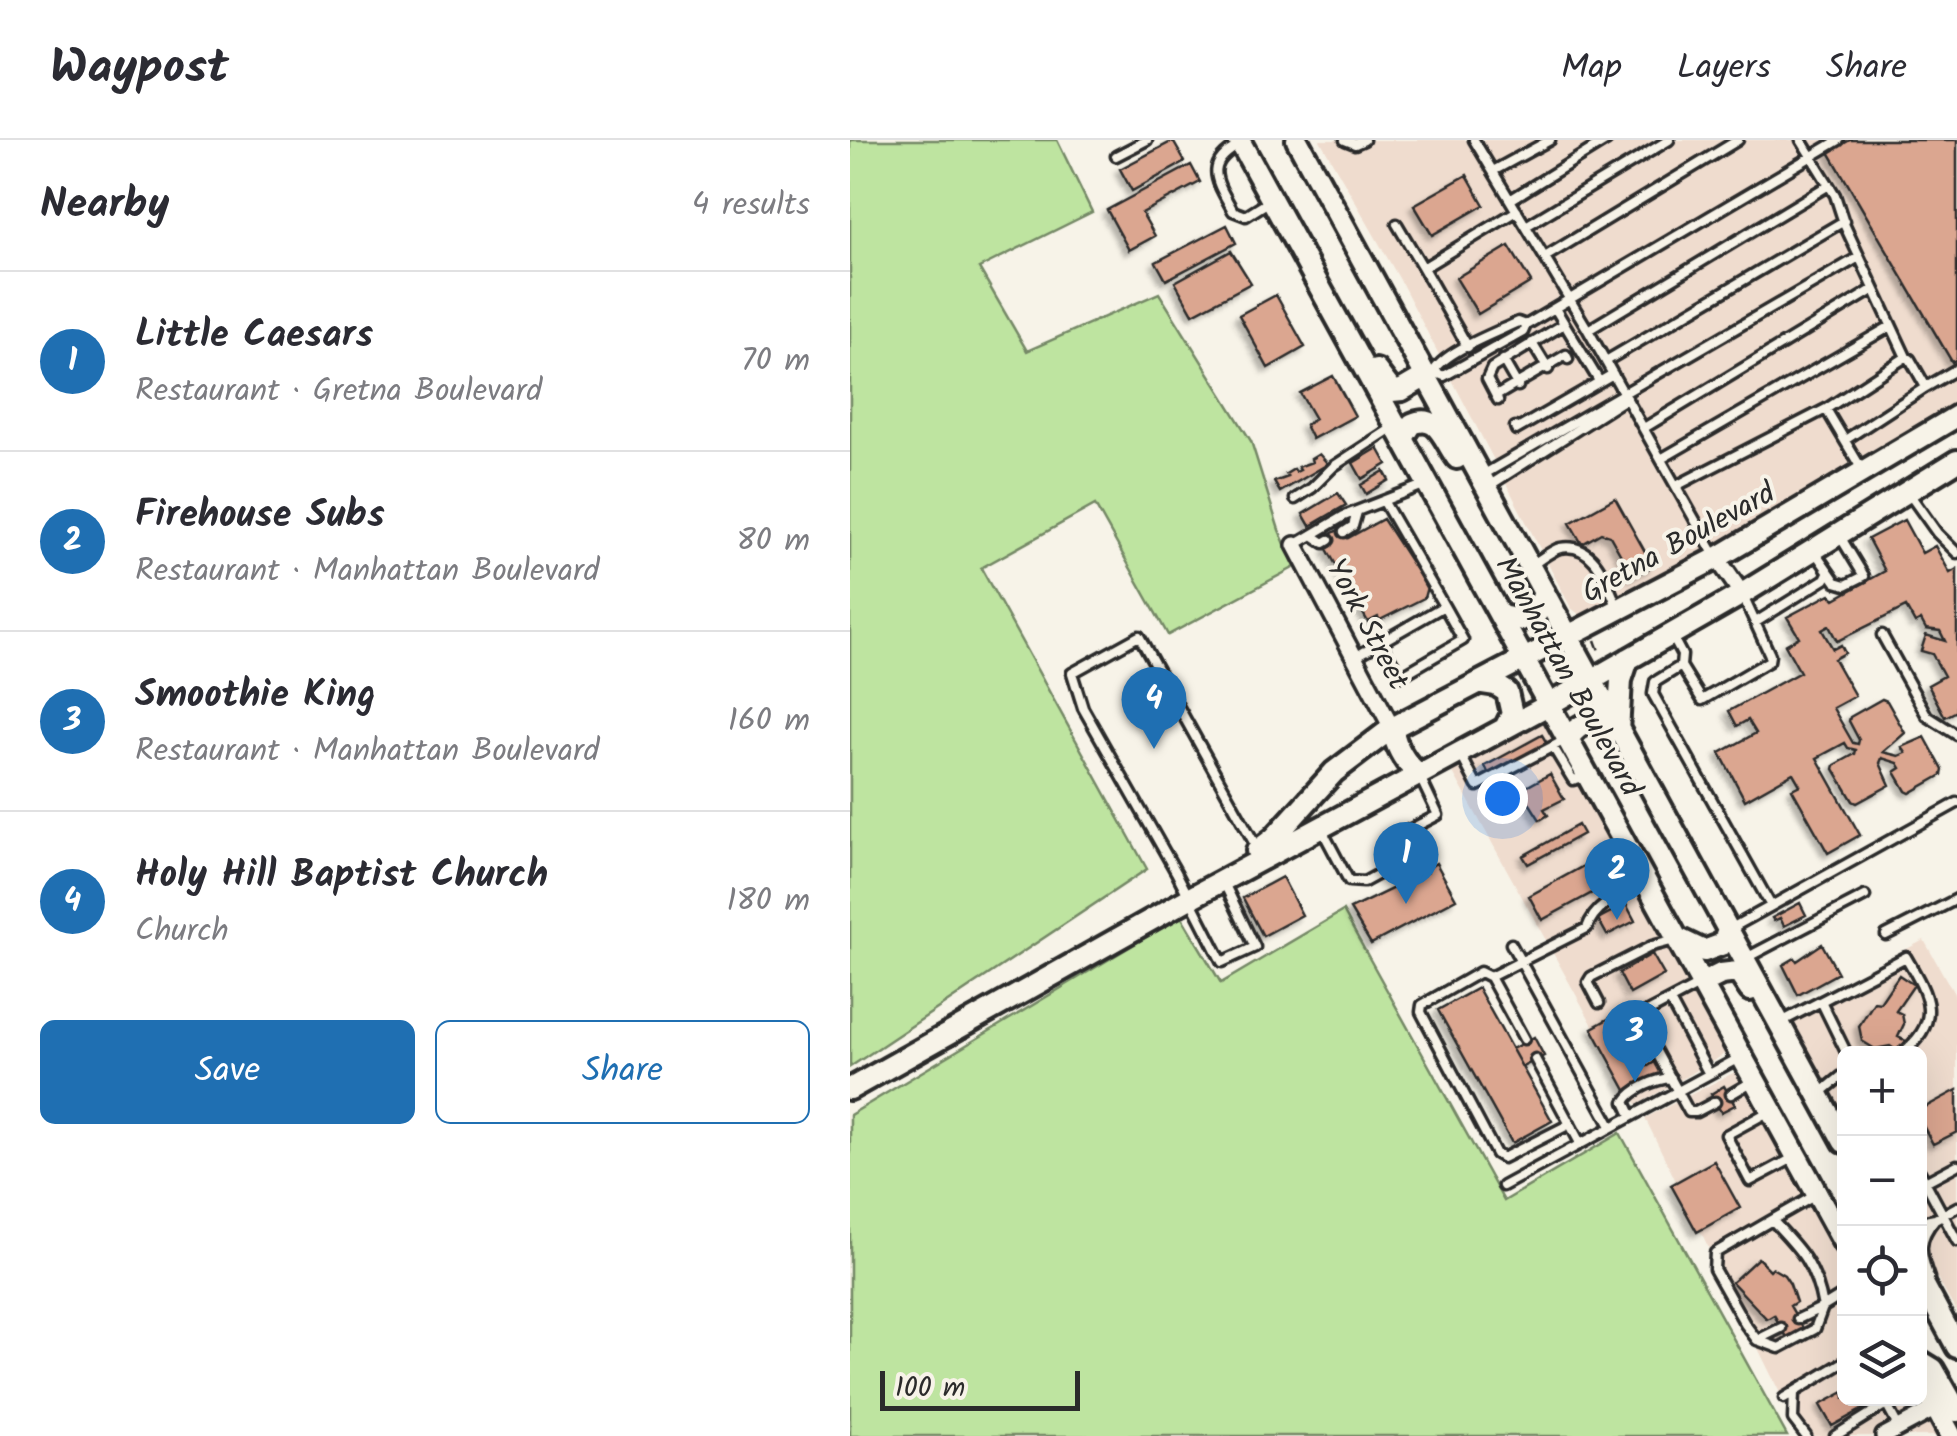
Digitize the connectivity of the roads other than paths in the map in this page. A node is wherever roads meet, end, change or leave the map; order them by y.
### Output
1 (1147, 140) edge
2 (1298, 140) edge
3 (1475, 140) edge
4 (1550, 140) edge
5 (1607, 140) edge
6 (1669, 140) edge
7 (1738, 140) edge
8 (1801, 140) edge
9 (1838, 140) edge
10 (1240, 142) edge
11 (1116, 156) dead end
12 (1811, 156) junction
13 (1492, 172) junction
14 (1829, 185) junction
15 (1272, 200) junction
16 (1510, 200) junction
17 (1517, 211) junction
18 (1844, 222) junction
19 (1397, 224) dead end
20 (1526, 226) junction
21 (1545, 257) junction
22 (1860, 257) junction
23 (1423, 268) junction
24 (1874, 290) junction
25 (1571, 301) junction
26 (1556, 310) junction
27 (1338, 318) junction
28 (1564, 324) junction
29 (1526, 325) junction
30 (1892, 326) junction
31 (1588, 330) junction
32 (1532, 343) junction
33 (1468, 346) junction
34 (1567, 357) dead end
35 (1906, 358) junction
36 (1502, 360) junction
37 (1606, 361) junction
38 (1547, 368) junction
39 (1957, 369) edge
40 (1430, 374) junction
41 (1613, 374) junction
42 (1599, 382) junction
43 (1518, 386) junction
44 (1926, 388) junction
45 (1625, 395) junction
46 (1826, 409) junction
47 (1957, 416) edge
48 (1514, 427) dead end
49 (1644, 428) junction
50 (1399, 432) junction
51 (1845, 440) junction
52 (1661, 459) junction
53 (1957, 461) edge
54 (1864, 472) junction
55 (1482, 478) junction
56 (1428, 483) junction
57 (1676, 486) junction
58 (1907, 492) junction
59 (1295, 499) dead end
60 (1384, 502) junction
61 (1358, 512) junction
62 (1344, 532) dead end
63 (1312, 534) junction
64 (1839, 534) junction
65 (1329, 540) dead end
66 (1295, 544) joint
67 (1814, 550) junction
68 (1957, 554) edge
69 (1716, 558) junction
70 (1530, 566) junction
71 (1828, 573) junction
72 (1544, 592) junction
73 (1742, 594) junction
74 (1444, 606) junction
75 (1619, 610) junction
76 (1501, 616) junction
77 (1756, 622) junction
78 (1882, 634) dead end
79 (1671, 635) junction
80 (1569, 637) junction
81 (1380, 642) junction
82 (1355, 657) junction
83 (1525, 660) junction
84 (1628, 660) junction
85 (1681, 666) junction
86 (1592, 680) junction
87 (1483, 683) junction
88 (1550, 704) junction
89 (1506, 726) junction
90 (1392, 728) junction
91 (1618, 732) junction
92 (1957, 736) edge
93 (1561, 742) junction
94 (1459, 752) junction
95 (1418, 773) junction
96 (1957, 803) edge
97 (1320, 826) junction
98 (1258, 850) junction
99 (1223, 880) junction
100 (1648, 881) junction
101 (1865, 896) dead end
102 (1190, 898) junction
103 (1957, 899) edge
104 (1771, 906) junction
105 (1728, 930) junction
106 (1886, 935) dead end
107 (1679, 939) junction
108 (1511, 944) dead end
109 (1744, 960) junction
110 (1521, 961) junction
111 (1490, 976) junction
112 (1703, 983) junction
113 (1670, 1001) junction
114 (1822, 1002) junction
115 (1598, 1003) dead end
116 (1779, 1023) junction
117 (1524, 1038) dead end
118 (1843, 1046) edge
119 (1911, 1046) edge
120 (1742, 1055) junction
121 (1536, 1059) dead end
122 (1709, 1074) junction
123 (1671, 1078) junction
124 (1837, 1079) edge
125 (1756, 1080) junction
126 (850, 1089) edge
127 (1678, 1090) junction
128 (1731, 1094) dead end
129 (1818, 1094) junction
130 (1715, 1102) dead end
131 (1772, 1110) junction
132 (1632, 1115) junction
133 (1570, 1124) junction
134 (1611, 1126) junction
135 (1841, 1136) edge
136 (1580, 1143) junction
137 (1798, 1156) junction
138 (1957, 1165) edge
139 (1927, 1181) edge
140 (1503, 1186) dead end
141 (1927, 1187) edge
142 (1818, 1194) junction
143 (1957, 1207) edge
144 (1939, 1217) junction
145 (1772, 1220) junction
146 (1927, 1220) edge
147 (1837, 1229) edge
148 (1954, 1230) edge
149 (1927, 1233) edge
150 (1957, 1241) edge
151 (1927, 1292) edge
152 (1837, 1298) edge
153 (1823, 1307) junction
154 (1798, 1319) dead end
155 (1782, 1328) dead end
156 (1756, 1340) junction
157 (1957, 1347) edge
158 (1927, 1365) edge
159 (1837, 1366) edge
160 (1927, 1387) edge
161 (1794, 1392) junction
162 (1784, 1398) dead end
163 (1880, 1406) edge
164 (1888, 1406) edge
165 (1946, 1410) edge
166 (1894, 1433) edge
167 (1806, 1436) edge
168 (1835, 1436) edge
169 (1951, 1436) edge

1 - 11 lane
2 - 40 street, Manhattan Boulevard
3 - 13 lane
4 - 13 lane
5 - 16 lane
6 - 20 lane
7 - 21 lane
8 - 12 lane
9 - 12 lane
10 - 15 street, Manhattan Boulevard
10 - 15 lane
12 - 14 lane
12 - 25 lane
13 - 16 lane
14 - 18 lane
14 - 31 lane
15 - 27 street, Manhattan Boulevard
16 - 17 lane
17 - 20 lane
17 - 23 lane
18 - 22 lane
18 - 37 lane
19 - 23 lane
20 - 21 lane
21 - 25 lane
22 - 24 lane
22 - 45 lane
23 - 33 lane
24 - 30 lane
24 - 49 lane
25 - 26 lane
25 - 31 lane
26 - 28 lane
26 - 29 lane
27 - 40 street
27 - 50 street, Manhattan Boulevard
28 - 32 lane
28 - 42 lane
29 - 33 lane
29 - 40 lane
30 - 35 lane
30 - 52 lane
31 - 37 lane
32 - 36 lane
32 - 38 lane
33 - 40 lane
34 - 38 lane
35 - 44 lane
35 - 46 lane
36 - 43 lane
36 - 43 lane
37 - 41 lane
38 - 43 lane
39 - 44 lane
40 - 55 street, Manhattan Boulevard
41 - 42 lane
41 - 45 lane
42 - 48 lane
44 - 51 lane
45 - 49 lane
45 - 55 lane
46 - 51 lane
46 - 57 lane
47 - 54 street, Gretna Boulevard
49 - 52 lane
50 - 55 street
50 - 56 street, Manhattan Boulevard
50 - 59 lane
51 - 54 lane
52 - 57 lane
53 - 58 street, Gretna Boulevard
54 - 69 street, Gretna Boulevard
55 - 70 street, Manhattan Boulevard
56 - 60 lane
56 - 76 street, Manhattan Boulevard
57 - 69 lane
58 - 64 street, Gretna Boulevard
58 - 68 lane
60 - 61 lane
60 - 74 lane
61 - 62 lane
61 - 63 lane
63 - 65 lane
63 - 66 lane
64 - 67 street, Gretna Boulevard
64 - 71 lane
66 - 82 street, York Street
67 - 71 lane
67 - 73 street, Gretna Boulevard
69 - 73 street
69 - 75 street, Gretna Boulevard
70 - 72 street, Manhattan Boulevard
70 - 75 lane
71 - 77 lane
72 - 76 street
72 - 80 street, Manhattan Boulevard
73 - 77 lane
73 - 79 street, Gretna Boulevard
74 - 81 lane
74 - 81 lane
75 - 80 street, Gretna Boulevard
76 - 83 street, Manhattan Boulevard
77 - 85 lane
78 - 92 lane
79 - 84 street, Gretna Boulevard
79 - 85 lane
80 - 83 street, Gretna Boulevard
80 - 86 street, Manhattan Boulevard
81 - 82 lane
82 - 90 street, York Street
83 - 87 street, Gretna Boulevard
83 - 88 street, Manhattan Boulevard
84 - 86 street, Gretna Boulevard
84 - 91 street
85 - 104 lane
86 - 88 street, Gretna Boulevard
86 - 91 street, Manhattan Boulevard
87 - 89 street
87 - 90 street, Gretna Boulevard
88 - 89 street, Gretna Boulevard
88 - 93 street, Manhattan Boulevard
89 - 94 street, Gretna Boulevard
90 - 95 street
90 - 98 street, Gretna Boulevard
91 - 93 street
91 - 105 street, Manhattan Boulevard
93 - 94 lane
93 - 100 street, Manhattan Boulevard
94 - 95 street, Gretna Boulevard
95 - 97 street, Gretna Boulevard
95 - 97 lane
96 - 104 lane
97 - 99 street, Gretna Boulevard
98 - 102 street, Gretna Boulevard
98 - 102 lane
99 - 102 street, Gretna Boulevard
99 - 102 lane
100 - 107 street, Manhattan Boulevard
100 - 110 lane
101 - 109 lane
102 - 126 street, Gretna Boulevard
103 - 106 lane
104 - 105 lane
105 - 107 street
105 - 109 street, Manhattan Boulevard
107 - 112 street, Manhattan Boulevard
107 - 115 lane
108 - 110 lane
109 - 116 street, Manhattan Boulevard
110 - 111 lane
110 - 134 lane
111 - 117 lane
111 - 133 lane
112 - 113 lane
112 - 116 street
112 - 120 street, Manhattan Boulevard
113 - 122 lane
113 - 123 lane
114 - 116 lane
114 - 118 lane
114 - 119 lane
116 - 129 street, Manhattan Boulevard
120 - 122 lane
120 - 125 street, Manhattan Boulevard
121 - 133 lane
122 - 127 lane
123 - 127 lane
123 - 132 lane
124 - 129 lane
125 - 128 lane
125 - 131 street, Manhattan Boulevard
127 - 130 lane
127 - 132 lane
129 - 135 street, Manhattan Boulevard
131 - 137 street, Manhattan Boulevard
131 - 137 lane
132 - 134 lane
133 - 136 lane
134 - 136 lane
136 - 140 lane
137 - 142 street, Manhattan Boulevard
138 - 139 lane
141 - 144 lane
142 - 145 lane
142 - 147 street, Manhattan Boulevard
143 - 144 lane
144 - 146 lane
144 - 148 lane
144 - 149 lane
145 - 153 lane
145 - 156 lane
148 - 150 lane
151 - 157 street
152 - 153 lane
153 - 154 lane
153 - 156 lane
155 - 156 lane
158 - 165 street
159 - 161 lane
160 - 165 street
161 - 162 lane
161 - 167 lane
163 - 168 lane
164 - 166 lane
165 - 166 street
165 - 169 street

